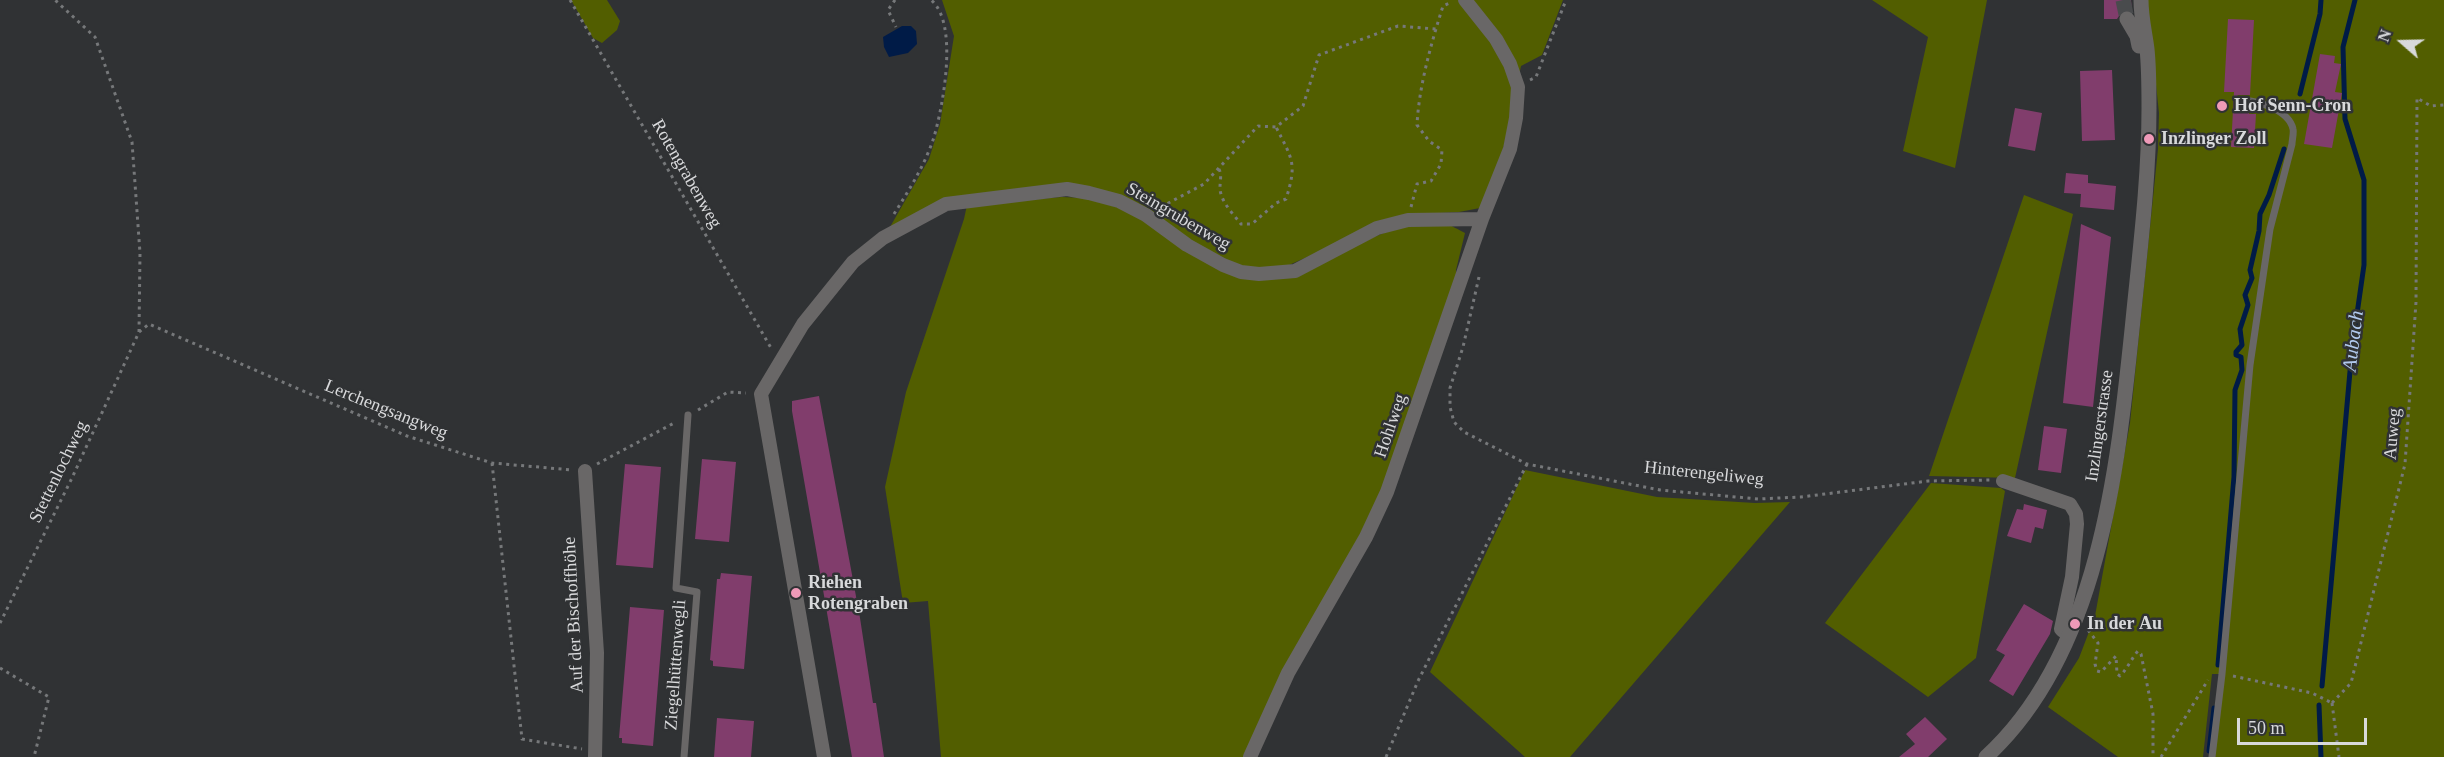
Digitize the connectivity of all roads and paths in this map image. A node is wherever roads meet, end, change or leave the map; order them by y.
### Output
1 (55, 0) edge
2 (570, 0) edge
3 (895, 0) edge
4 (931, 0) edge
5 (1566, 0) edge
6 (2141, 0) edge
7 (1461, 1) edge
8 (2127, 19) tunnel mouth
9 (896, 27) dead end
10 (1436, 29) junction
11 (2147, 69) junction
12 (1518, 87) junction
13 (2240, 100) dead end
14 (2444, 105) edge
15 (1276, 127) junction
16 (1219, 169) junction
17 (1146, 215) junction
18 (1482, 219) junction
19 (1408, 220) junction
20 (884, 238) junction
21 (1481, 267) dead end
22 (139, 332) junction
23 (780, 362) junction
24 (761, 394) junction
25 (688, 415) junction
26 (492, 463) junction
27 (1527, 464) junction
28 (585, 471) junction
29 (2003, 481) joint
30 (0, 623) edge
31 (2085, 628) dead end
32 (2063, 631) dead end
33 (0, 668) edge
34 (2222, 674) junction
35 (2208, 680) dead end
36 (2332, 704) junction
37 (595, 754) edge
38 (34, 757) edge
39 (684, 757) edge
40 (824, 757) edge
41 (1250, 757) edge
42 (1386, 757) edge
43 (1986, 757) edge
44 (2153, 757) edge
45 (2161, 757) edge
46 (2212, 757) edge
47 (2339, 757) edge

1 - 22 path
2 - 23 path, Rotengrabenweg
3 - 9 path
4 - 20 path
5 - 12 path
6 - 11 street, Inzlingerstrasse
7 - 10 path
7 - 12 street
8 - 11 street, Inzlingerstrasse
10 - 15 path
10 - 19 path
11 - 43 street, Inzlingerstrasse
12 - 18 street, Hohlweg
13 - 34 lane
14 - 36 path, Auweg
15 - 16 path
15 - 16 path
16 - 17 path
17 - 19 street, Steingrubenweg
17 - 20 street, Steingrubenweg
18 - 19 street, Steingrubenweg
18 - 41 street, Hohlweg
20 - 23 street, Steingrubenweg
21 - 27 path, Hinterengeliweg
22 - 26 path, Lerchengsangweg
22 - 30 path, Stettenlochweg
23 - 24 street, Steingrubenweg
24 - 25 path
24 - 40 street
25 - 28 path
25 - 39 lane, Ziegelhüttenwegli
26 - 28 path, Lerchengsangweg
26 - 37 path
27 - 29 path, Hinterengeliweg
27 - 42 path
28 - 37 street, Auf der Bischoffhöhe
29 - 32 street
31 - 44 path
33 - 38 path
34 - 36 path
34 - 46 lane
35 - 45 path
36 - 47 path

